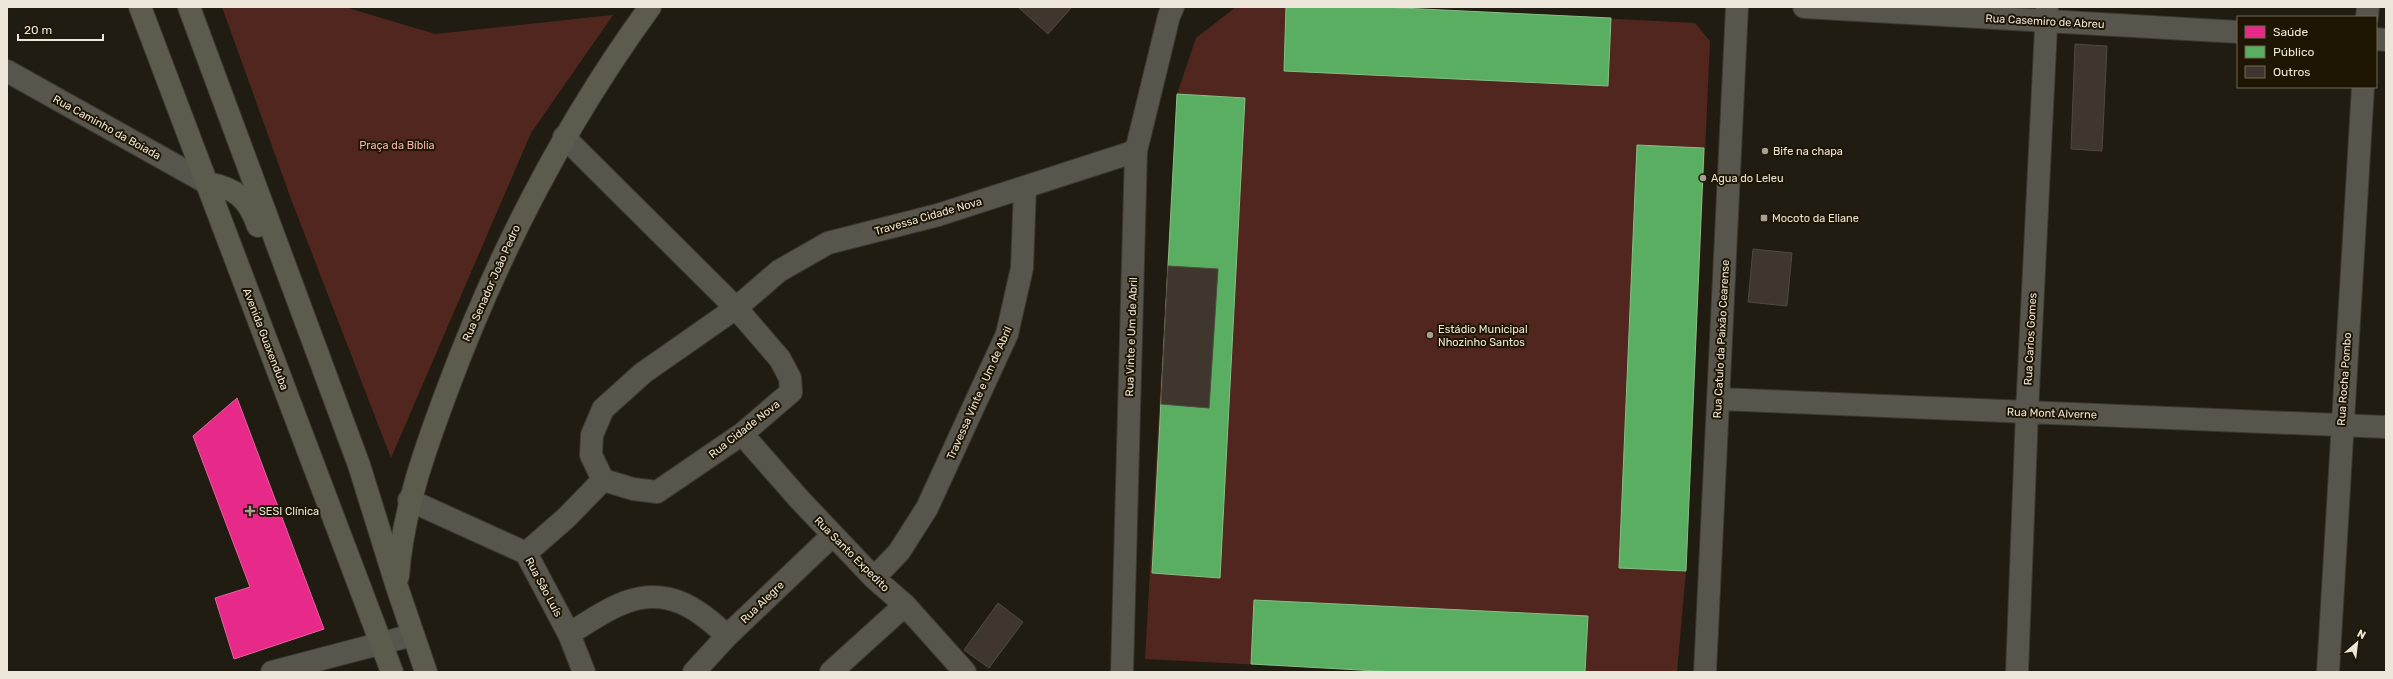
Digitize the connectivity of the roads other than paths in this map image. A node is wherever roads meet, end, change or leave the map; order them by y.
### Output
1 (140, 7) edge
2 (189, 7) edge
3 (650, 7) edge
4 (1173, 7) edge
5 (1737, 7) edge
6 (1804, 7) edge
7 (2047, 14) edge
8 (2237, 32) edge
9 (7, 71) edge
10 (2363, 88) edge
11 (564, 137) junction
12 (1136, 151) junction
13 (207, 184) junction
14 (1025, 187) junction
15 (736, 308) junction
16 (1718, 399) junction
17 (2026, 412) junction
18 (2342, 425) junction
19 (2386, 427) edge
20 (742, 434) junction
21 (359, 465) junction
22 (603, 480) junction
23 (409, 500) junction
24 (833, 535) junction
25 (526, 553) junction
26 (874, 578) junction
27 (397, 587) junction
28 (905, 605) junction
29 (569, 634) junction
30 (413, 635) junction
31 (727, 636) junction
32 (381, 643) junction
33 (272, 672) edge
34 (392, 672) edge
35 (426, 672) edge
36 (584, 672) edge
37 (694, 672) edge
38 (831, 672) edge
39 (965, 672) edge
40 (1122, 672) edge
41 (1705, 672) edge
42 (2017, 672) edge
43 (2328, 672) edge

1 - 13 main road, Avenida Guaxenduba
2 - 21 main road
3 - 11 main road, Rua Senador João Pedro
4 - 12 street, Rua Vinte e Um de Abril
5 - 16 street, Rua Catulo da Paixão Cearense
6 - 7 street, Rua Casemiro de Abreu
7 - 8 street, Rua Casemiro de Abreu
7 - 17 street, Rua Carlos Gomes
9 - 13 street, Rua Caminho da Boiada
10 - 18 street, Rua Rocha Pombo
11 - 15 street, Rua Cidade Nova
11 - 23 main road, Rua Senador João Pedro
12 - 14 street, Travessa Cidade Nova
12 - 40 street, Rua Vinte e Um de Abril
13 - 21 main road
13 - 32 main road, Avenida Guaxenduba
14 - 15 street, Travessa Cidade Nova
14 - 26 street, Travessa Vinte e Um de Abril
15 - 20 street, Rua Cidade Nova
15 - 22 street
16 - 17 street, Rua Mont Alverne
16 - 41 street, Rua Catulo da Paixão Cearense
17 - 18 street, Rua Mont Alverne
17 - 42 street, Rua Carlos Gomes
18 - 19 street, Rua Mont Alverne
18 - 43 street, Rua Rocha Pombo
20 - 22 street, Rua Cidade Nova
20 - 24 street, Rua Santo Expedito
21 - 27 main road
22 - 25 street
23 - 25 street, Rua São Luís
23 - 27 main road, Rua Senador João Pedro
24 - 26 street, Rua Santo Expedito
24 - 31 street, Rua Alegre
25 - 29 street, Rua São Luís
26 - 28 street, Rua Santo Expedito
27 - 30 main road
28 - 38 street
28 - 39 street, Rua Santo Expedito
29 - 31 street
29 - 36 street, Rua São Luís
30 - 32 street
30 - 35 main road
31 - 37 street, Rua Alegre
32 - 33 street
32 - 34 main road, Avenida Guaxenduba

